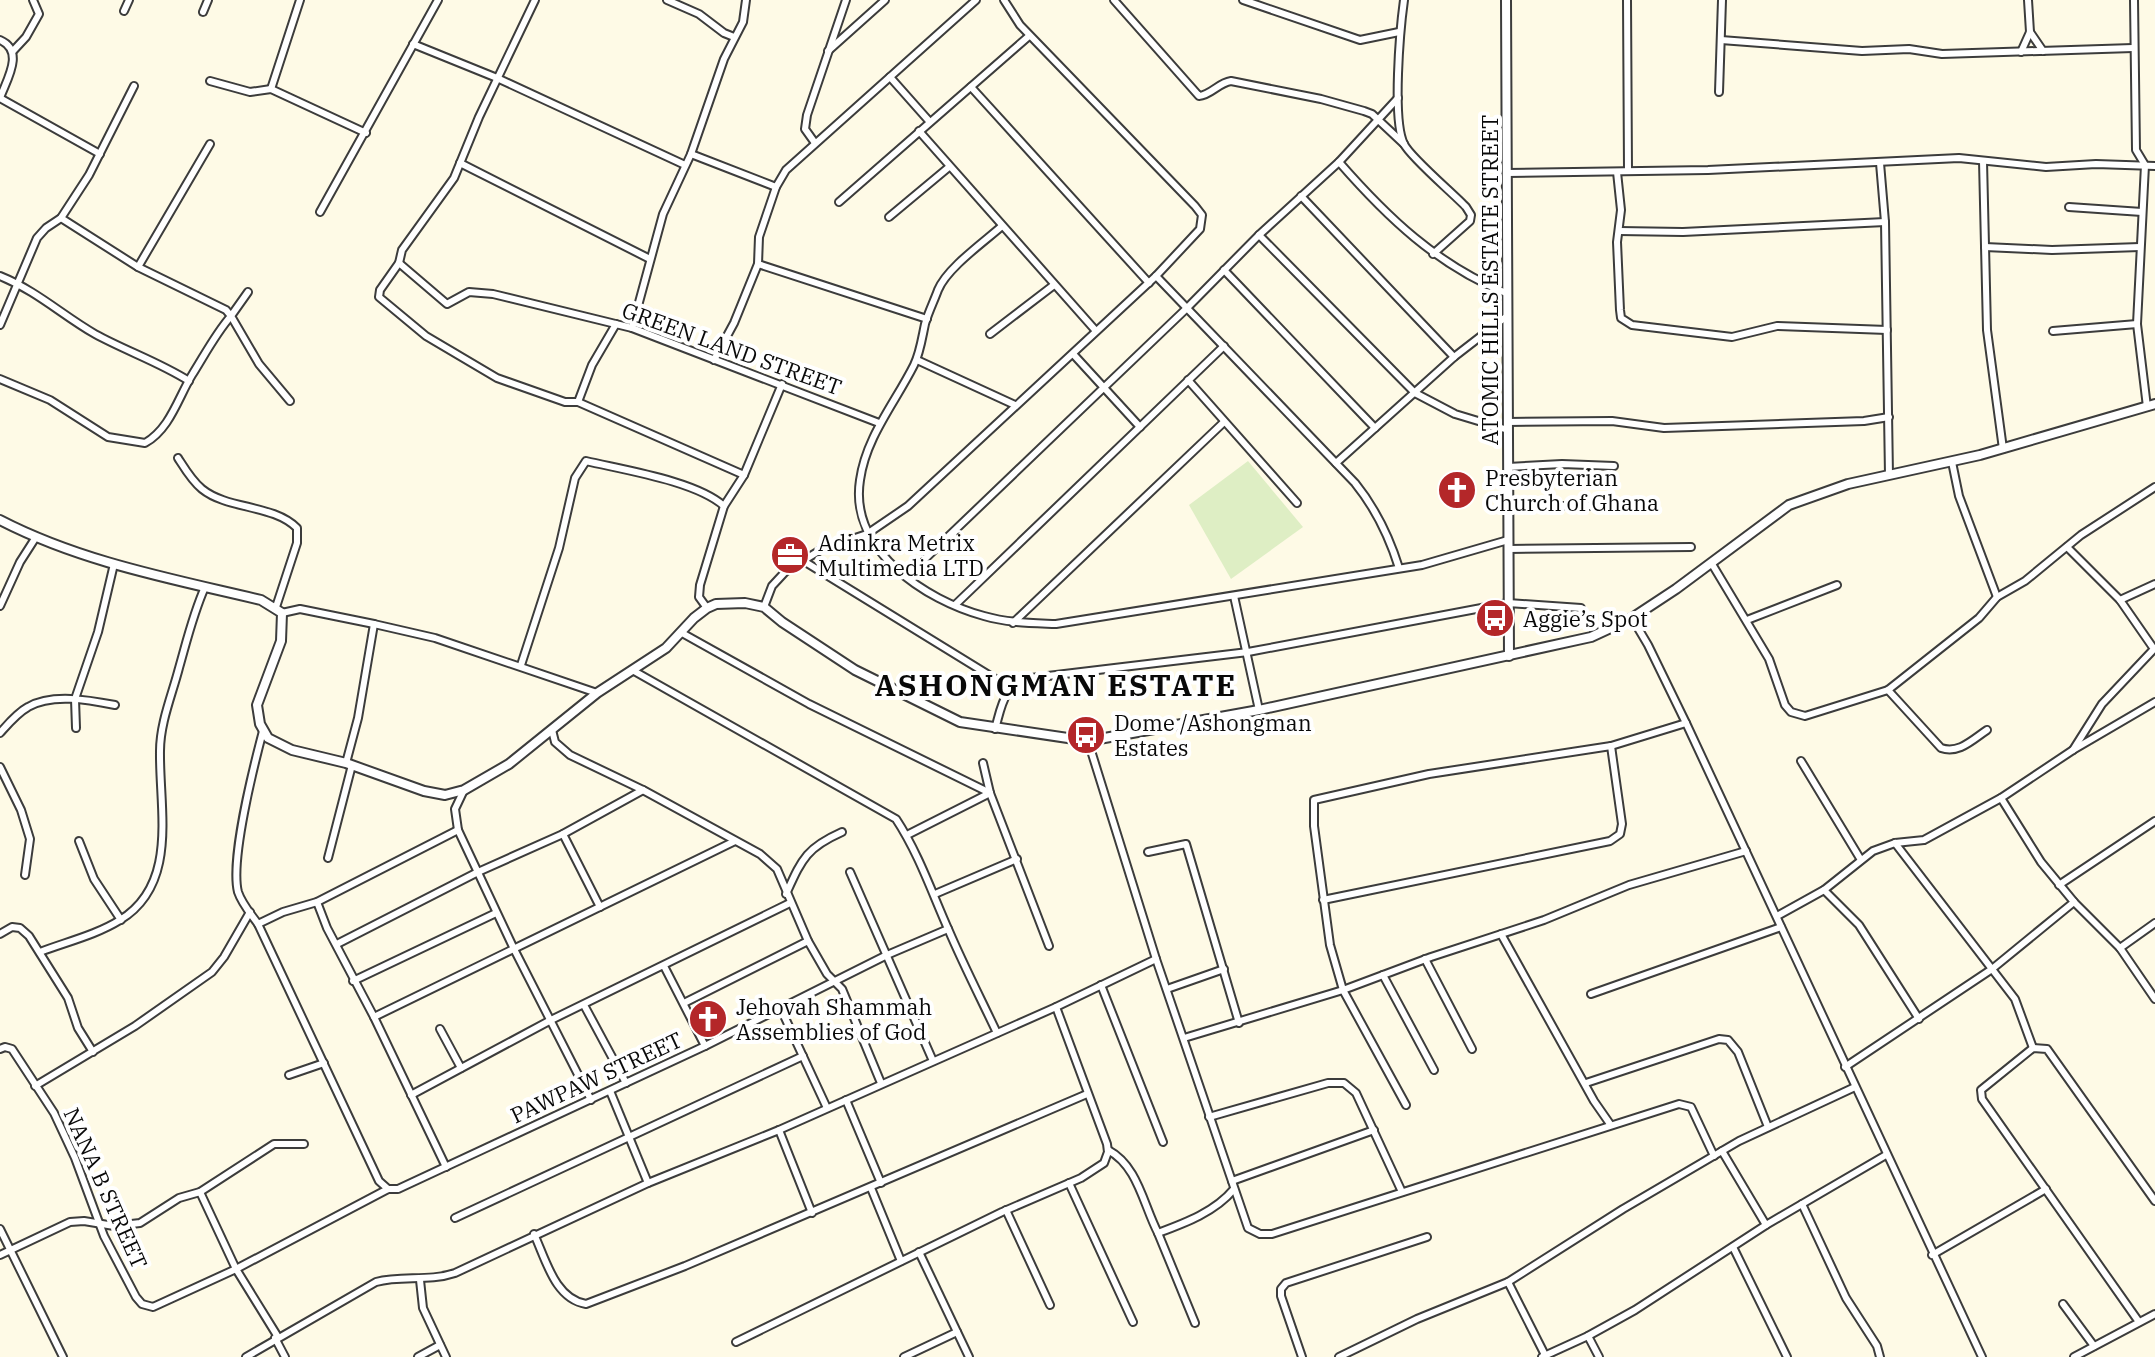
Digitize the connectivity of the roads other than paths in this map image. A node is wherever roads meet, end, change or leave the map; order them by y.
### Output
1 (33, 0) edge
2 (129, 0) edge
3 (208, 0) edge
4 (300, 0) edge
5 (438, 0) edge
6 (535, 0) edge
7 (667, 0) edge
8 (746, 0) edge
9 (846, 0) edge
10 (885, 0) edge
11 (976, 0) edge
12 (1004, 0) edge
13 (1114, 0) edge
14 (1243, 0) edge
15 (1404, 0) edge
16 (1506, 0) edge
17 (1627, 0) edge
18 (1722, 0) edge
19 (2028, 0) edge
20 (2134, 0) edge
21 (124, 11) dead end
22 (203, 12) dead end
23 (1399, 32) junction
24 (2030, 32) junction
25 (1029, 36) junction
26 (734, 37) junction
27 (0, 40) edge
28 (1721, 40) junction
29 (413, 44) junction
30 (2133, 48) junction
31 (13, 51) junction
32 (2043, 51) junction
33 (827, 52) junction
34 (2021, 52) junction
35 (890, 77) junction
36 (497, 78) junction
37 (210, 81) dead end
38 (134, 86) dead end
39 (971, 87) junction
40 (271, 89) junction
41 (1719, 92) dead end
42 (0, 98) edge
43 (1398, 98) junction
44 (1378, 120) junction
45 (929, 121) junction
46 (919, 131) junction
47 (366, 133) junction
48 (815, 143) junction
49 (210, 144) dead end
50 (1404, 144) junction
51 (100, 154) junction
52 (691, 154) junction
53 (1983, 161) junction
54 (1339, 162) junction
55 (460, 163) junction
56 (1880, 163) junction
57 (685, 165) junction
58 (2145, 165) junction
59 (2155, 166) edge
60 (949, 167) junction
61 (1628, 170) junction
62 (1617, 172) junction
63 (1507, 173) junction
64 (776, 187) junction
65 (1301, 196) junction
66 (839, 202) dead end
67 (2069, 207) dead end
68 (320, 212) dead end
69 (2142, 212) junction
70 (889, 217) dead end
71 (61, 218) junction
72 (1885, 222) junction
73 (1002, 226) junction
74 (1619, 231) junction
75 (1259, 235) junction
76 (1985, 247) junction
77 (2140, 247) junction
78 (1433, 254) junction
79 (650, 259) junction
80 (399, 263) junction
81 (758, 264) junction
82 (138, 267) junction
83 (1224, 270) junction
84 (0, 276) edge
85 (1156, 276) junction
86 (16, 283) junction
87 (1149, 283) junction
88 (1054, 285) junction
89 (248, 292) dead end
90 (1506, 293) junction
91 (1187, 308) junction
92 (231, 316) junction
93 (1507, 316) junction
94 (927, 319) junction
95 (616, 324) junction
96 (2137, 324) junction
97 (0, 325) edge
98 (632, 328) junction
99 (1887, 330) junction
100 (1096, 331) junction
101 (2053, 331) dead end
102 (990, 334) dead end
103 (1224, 346) junction
104 (1074, 355) junction
105 (1454, 357) junction
106 (714, 360) junction
107 (917, 360) junction
108 (0, 379) edge
109 (1188, 380) junction
110 (189, 381) junction
111 (782, 384) junction
112 (1103, 389) junction
113 (1415, 393) junction
114 (290, 401) dead end
115 (578, 402) junction
116 (1015, 405) junction
117 (2151, 406) edge
118 (1889, 417) junction
119 (1224, 422) junction
120 (879, 423) junction
121 (1508, 426) junction
122 (1140, 427) junction
123 (1375, 428) junction
124 (2003, 449) junction
125 (178, 458) dead end
126 (1952, 462) junction
127 (1336, 463) junction
128 (1614, 466) dead end
129 (1508, 467) junction
130 (744, 475) junction
131 (1889, 475) junction
132 (2155, 487) edge
133 (1297, 503) dead end
134 (724, 506) junction
135 (1508, 506) junction
136 (1612, 506) dead end
137 (0, 520) edge
138 (867, 534) junction
139 (36, 537) junction
140 (1508, 544) junction
141 (1691, 547) dead end
142 (2067, 547) junction
143 (802, 560) junction
144 (114, 564) junction
145 (1712, 564) junction
146 (1399, 568) junction
147 (907, 576) junction
148 (2155, 584) edge
149 (1837, 585) dead end
150 (205, 587) junction
151 (1234, 596) junction
152 (1997, 597) junction
153 (2120, 600) junction
154 (1508, 603) junction
155 (955, 605) junction
156 (0, 606) edge
157 (764, 607) junction
158 (707, 608) junction
159 (1581, 608) dead end
160 (279, 610) junction
161 (1632, 618) junction
162 (1747, 620) junction
163 (1013, 623) junction
164 (374, 624) junction
165 (682, 633) junction
166 (1248, 652) junction
167 (1509, 656) junction
168 (521, 665) junction
169 (634, 671) junction
170 (1010, 688) junction
171 (1888, 690) junction
172 (597, 693) junction
173 (75, 699) junction
174 (2155, 702) edge
175 (115, 705) dead end
176 (1259, 710) junction
177 (1686, 723) junction
178 (76, 728) dead end
179 (995, 729) junction
180 (552, 730) junction
181 (1987, 730) dead end
182 (263, 731) junction
183 (0, 733) edge
184 (1088, 741) junction
185 (1611, 746) junction
186 (2073, 750) junction
187 (1801, 761) dead end
188 (983, 763) dead end
189 (349, 764) junction
190 (0, 767) edge
191 (464, 790) junction
192 (643, 790) junction
193 (990, 793) junction
194 (2001, 798) junction
195 (2155, 821) edge
196 (458, 830) junction
197 (842, 832) dead end
198 (563, 834) junction
199 (907, 835) junction
200 (79, 841) dead end
201 (735, 841) junction
202 (1895, 843) junction
203 (1746, 851) junction
204 (1148, 852) dead end
205 (328, 858) dead end
206 (1017, 859) junction
207 (1861, 860) junction
208 (478, 872) junction
209 (850, 872) dead end
210 (25, 875) dead end
211 (2059, 885) junction
212 (1824, 890) junction
213 (786, 894) junction
214 (935, 894) junction
215 (1323, 900) junction
216 (317, 902) junction
217 (2074, 902) junction
218 (790, 903) junction
219 (600, 907) junction
220 (250, 912) junction
221 (496, 913) junction
222 (1777, 916) junction
223 (121, 920) junction
224 (2155, 923) edge
225 (258, 924) junction
226 (1781, 927) junction
227 (948, 929) junction
228 (0, 934) edge
229 (1501, 934) junction
230 (808, 941) junction
231 (337, 944) junction
232 (1049, 946) dead end
233 (2120, 948) junction
234 (514, 949) junction
235 (40, 952) junction
236 (887, 955) junction
237 (1156, 959) junction
238 (1425, 959) junction
239 (664, 966) junction
240 (1224, 969) junction
241 (1992, 969) junction
242 (1383, 975) junction
243 (353, 981) junction
244 (835, 981) junction
245 (1101, 985) junction
246 (1167, 989) junction
247 (1343, 990) junction
248 (1591, 994) dead end
249 (2155, 999) edge
250 (684, 1003) junction
251 (584, 1005) junction
252 (780, 1007) junction
253 (1056, 1007) junction
254 (374, 1017) junction
255 (1919, 1019) junction
256 (551, 1020) junction
257 (1239, 1023) junction
258 (440, 1029) dead end
259 (997, 1033) junction
260 (1184, 1038) junction
261 (705, 1046) junction
262 (3, 1048) edge
263 (2033, 1048) junction
264 (1472, 1049) dead end
265 (93, 1052) junction
266 (803, 1056) junction
267 (933, 1061) junction
268 (324, 1063) junction
269 (1845, 1067) junction
270 (461, 1068) junction
271 (1434, 1070) dead end
272 (289, 1075) dead end
273 (626, 1083) junction
274 (881, 1083) junction
275 (1586, 1083) junction
276 (35, 1086) junction
277 (1855, 1087) junction
278 (610, 1091) junction
279 (1087, 1094) junction
280 (411, 1095) junction
281 (591, 1100) junction
282 (846, 1100) junction
283 (1406, 1105) dead end
284 (827, 1108) junction
285 (1209, 1117) junction
286 (1610, 1124) junction
287 (1768, 1127) junction
288 (779, 1130) junction
289 (1374, 1130) junction
290 (628, 1137) junction
291 (1163, 1142) dead end
292 (304, 1144) dead end
293 (1107, 1150) junction
294 (1722, 1151) junction
295 (1886, 1155) junction
296 (1714, 1156) junction
297 (446, 1167) junction
298 (648, 1183) junction
299 (881, 1183) junction
300 (1069, 1183) junction
301 (1233, 1185) junction
302 (871, 1188) junction
303 (388, 1189) junction
304 (2046, 1189) junction
305 (200, 1192) junction
306 (1402, 1192) junction
307 (2155, 1201) edge
308 (1802, 1204) junction
309 (1006, 1210) junction
310 (812, 1213) junction
311 (455, 1218) dead end
312 (100, 1224) junction
313 (1766, 1225) junction
314 (0, 1229) edge
315 (1158, 1233) junction
316 (534, 1234) junction
317 (1427, 1237) dead end
318 (1733, 1247) junction
319 (11, 1250) junction
320 (919, 1252) junction
321 (0, 1255) edge
322 (1932, 1255) junction
323 (901, 1261) junction
324 (236, 1269) junction
325 (420, 1280) junction
326 (1508, 1282) junction
327 (2063, 1304) dead end
328 (1050, 1305) dead end
329 (147, 1306) joint
330 (2155, 1314) edge
331 (1133, 1322) dead end
332 (2139, 1322) junction
333 (1195, 1323) dead end
334 (957, 1332) junction
335 (1588, 1336) junction
336 (276, 1338) junction
337 (736, 1342) dead end
338 (440, 1345) junction
339 (2094, 1346) junction
340 (1981, 1355) edge
341 (1544, 1356) edge
342 (63, 1357) edge
343 (246, 1357) edge
344 (285, 1357) edge
345 (418, 1357) edge
346 (446, 1357) edge
347 (904, 1357) edge
348 (969, 1357) edge
349 (1302, 1357) edge
350 (1339, 1357) edge
351 (1599, 1357) edge
352 (1787, 1357) edge
353 (1880, 1357) edge
354 (1972, 1357) edge
355 (2074, 1357) edge

1 - 31 street
2 - 21 street
3 - 22 street
4 - 40 street
5 - 29 street
6 - 36 street
7 - 26 street
8 - 26 street
9 - 33 street
10 - 33 street
11 - 35 street
12 - 25 street
13 - 44 street
14 - 23 street
15 - 23 street
16 - 63 street, ATOMIC HILLS ESTATE STREET
17 - 61 street
18 - 28 street
19 - 24 street
20 - 30 street
23 - 43 street
24 - 32 street
24 - 34 street
25 - 39 street
25 - 85 street
26 - 52 street
27 - 31 street
28 - 34 street
28 - 41 street
29 - 36 street
29 - 47 street
30 - 32 street
30 - 58 street
31 - 42 street
32 - 34 street
33 - 48 street
35 - 45 street
35 - 48 street
36 - 55 street
36 - 57 street
37 - 40 street
38 - 51 street
39 - 45 street
39 - 87 street
40 - 47 street
42 - 51 street
43 - 44 street
43 - 50 street
44 - 50 street
44 - 54 street
45 - 46 street
46 - 60 street
46 - 66 street
47 - 68 street
48 - 64 street
49 - 82 street
50 - 78 street
51 - 71 street
52 - 57 street
52 - 64 street
53 - 56 street
53 - 58 street
53 - 76 street
54 - 65 street
54 - 78 street
55 - 79 street
55 - 80 street
56 - 61 street
56 - 72 street
57 - 79 street
58 - 59 street
58 - 69 street
60 - 70 street
60 - 73 street
61 - 62 street
62 - 63 street
62 - 74 street
63 - 90 street, ATOMIC HILLS ESTATE STREET
64 - 81 street
65 - 75 street
65 - 105 street
67 - 69 street
69 - 77 street
71 - 82 street
71 - 86 street
72 - 74 street
72 - 99 street
73 - 88 street
73 - 94 street
74 - 99 street
75 - 83 street
75 - 113 street
76 - 77 street
76 - 124 street
77 - 96 street
78 - 90 street
79 - 98 street
80 - 95 street, GREEN LAND STREET
80 - 115 street
81 - 94 street
81 - 106 street
82 - 92 street
83 - 91 street
83 - 123 street
84 - 86 street
85 - 87 street
85 - 91 street
86 - 97 street
86 - 110 street
87 - 100 street
88 - 100 street
88 - 102 street
89 - 92 street
90 - 93 street, ATOMIC HILLS ESTATE STREET
91 - 103 street
91 - 112 street
92 - 110 street
92 - 114 street
93 - 105 street
93 - 121 street, ATOMIC HILLS ESTATE STREET
94 - 107 street
95 - 98 street, GREEN LAND STREET
95 - 115 street
96 - 101 street
96 - 117 street
98 - 106 street, GREEN LAND STREET
99 - 118 street
100 - 104 street
103 - 109 street
103 - 127 street
104 - 112 street
104 - 116 street
105 - 113 street
106 - 111 street, GREEN LAND STREET
107 - 116 street
107 - 120 street
108 - 110 street
109 - 119 street
109 - 122 street
111 - 120 street, GREEN LAND STREET
111 - 130 street
112 - 122 street
112 - 147 street
113 - 121 street
113 - 123 street
115 - 130 street
116 - 138 street
117 - 124 street
118 - 121 street
118 - 131 street
119 - 133 street
119 - 163 street
120 - 138 street
121 - 129 street, ATOMIC HILLS ESTATE STREET
122 - 155 street
123 - 127 street
124 - 126 street
125 - 160 street
126 - 131 street
126 - 152 street
127 - 146 street
128 - 129 street
129 - 135 street, ATOMIC HILLS ESTATE STREET
130 - 134 street
131 - 145 street
132 - 142 street
134 - 158 street
134 - 168 street
135 - 136 street
135 - 140 street, ATOMIC HILLS ESTATE STREET
137 - 139 street
138 - 143 street
138 - 147 street
139 - 144 street
139 - 156 street
140 - 141 street
140 - 146 street
140 - 154 street, ATOMIC HILLS ESTATE STREET
142 - 152 street
142 - 153 street
143 - 157 street
143 - 170 street
144 - 150 street
144 - 173 street
145 - 161 street
145 - 162 street
146 - 151 street
147 - 155 street
148 - 153 street
149 - 162 street
150 - 160 street
150 - 223 street
151 - 163 street
151 - 166 street
152 - 171 street
153 - 186 street
154 - 159 street
154 - 166 street
154 - 167 street, ATOMIC HILLS ESTATE STREET
155 - 163 street
157 - 158 street
157 - 179 street
158 - 165 street
160 - 164 street
160 - 182 street
161 - 167 street
161 - 177 street
162 - 171 street
164 - 168 street
164 - 189 street
165 - 169 street
165 - 193 street
166 - 170 street
166 - 176 street
167 - 176 street
168 - 172 street
169 - 172 street
169 - 199 street
170 - 179 street
171 - 181 street
172 - 180 street
173 - 175 street
173 - 178 street
173 - 183 street
174 - 186 street
176 - 184 street
177 - 185 street
177 - 203 street
179 - 184 street
180 - 191 street
180 - 192 street
182 - 189 street
182 - 220 street
184 - 237 street
185 - 215 street
185 - 215 street
186 - 194 street
187 - 207 street
188 - 193 street
189 - 191 street
189 - 205 street
190 - 210 street
191 - 196 street
192 - 198 street
192 - 201 street
193 - 199 street
193 - 206 street
194 - 202 street
194 - 211 street
195 - 211 street
196 - 208 street
196 - 216 street
197 - 213 street
198 - 208 street
198 - 219 street
199 - 214 street
200 - 223 street
201 - 213 street
201 - 219 street
202 - 207 street
202 - 241 street
203 - 222 street
203 - 229 street
204 - 240 street
206 - 214 street
206 - 232 street
207 - 212 street
208 - 221 street
208 - 231 street
209 - 236 street
211 - 217 street
212 - 222 street
212 - 255 street
213 - 218 street
214 - 227 street
215 - 247 street
216 - 225 street
216 - 231 street
217 - 233 street
217 - 241 street
218 - 230 street
218 - 239 street
219 - 234 street
220 - 225 street
220 - 265 street
221 - 234 street
221 - 243 street
222 - 226 street
223 - 235 street
224 - 233 street
225 - 268 street
226 - 248 street
226 - 269 street
227 - 236 street, PAWPAW STREET
227 - 259 street
228 - 235 street
229 - 238 street
229 - 275 street
230 - 244 street
230 - 250 street
231 - 243 street
233 - 249 street
234 - 254 street
234 - 256 street
235 - 265 street
236 - 244 street, PAWPAW STREET
236 - 267 street
237 - 245 street
237 - 246 street
238 - 242 street
238 - 264 street
239 - 250 street
239 - 251 street
240 - 246 street
240 - 257 street
241 - 255 street
241 - 263 street
242 - 247 street
242 - 271 street
243 - 254 street
244 - 252 street, PAWPAW STREET
244 - 274 street
245 - 253 street
245 - 291 street
246 - 260 street
247 - 257 street
247 - 283 street
250 - 261 street
251 - 256 street
251 - 273 street
252 - 261 street, PAWPAW STREET
252 - 266 street
253 - 259 street
253 - 279 street
254 - 280 street
255 - 269 street
256 - 270 street
256 - 281 street
257 - 260 street
258 - 270 street
259 - 267 street
260 - 285 street
261 - 273 street, PAWPAW STREET
262 - 276 street, NANA B STREET
263 - 304 street
263 - 307 street
265 - 276 street
266 - 284 street
266 - 290 street
267 - 274 street
268 - 272 street
268 - 303 street
269 - 277 street
270 - 280 street
273 - 278 street, PAWPAW STREET
274 - 282 street
275 - 286 street
275 - 287 street
276 - 312 street, NANA B STREET
277 - 287 street
277 - 295 street
278 - 281 street, PAWPAW STREET
278 - 290 street
279 - 293 street
279 - 299 street
280 - 297 street
281 - 297 street, PAWPAW STREET
282 - 284 street
282 - 299 street
284 - 288 street
285 - 289 street
285 - 301 street
286 - 296 street
286 - 306 street
287 - 294 street
288 - 298 street
288 - 310 street
289 - 301 street
289 - 306 street
290 - 298 street
290 - 311 street
292 - 305 street
293 - 300 street
293 - 315 street
294 - 296 street
294 - 313 street
295 - 308 street
295 - 322 street
296 - 326 street
297 - 303 street, PAWPAW STREET
298 - 316 street
299 - 302 street
300 - 309 street
300 - 331 street
301 - 306 street
301 - 315 street
302 - 310 street
302 - 323 street
303 - 324 street, PAWPAW STREET
304 - 322 street
304 - 332 street
305 - 312 street
305 - 324 street
308 - 313 street
308 - 353 street
309 - 320 street
309 - 328 street
310 - 316 street
312 - 319 street
312 - 329 street, NANA B STREET
313 - 318 street
314 - 319 street
315 - 333 street
316 - 325 street
317 - 349 street
318 - 335 street
318 - 352 street
319 - 321 street
319 - 342 street
320 - 323 street
320 - 334 street
322 - 340 street
323 - 337 street
324 - 329 street, PAWPAW STREET
324 - 336 street
325 - 336 street
325 - 338 street
326 - 341 street
326 - 350 street
327 - 339 street
330 - 332 street
332 - 339 street
334 - 347 street
334 - 348 street
335 - 341 street
335 - 351 street
336 - 343 street
336 - 344 street
338 - 345 street
338 - 346 street
339 - 355 street
340 - 354 street

